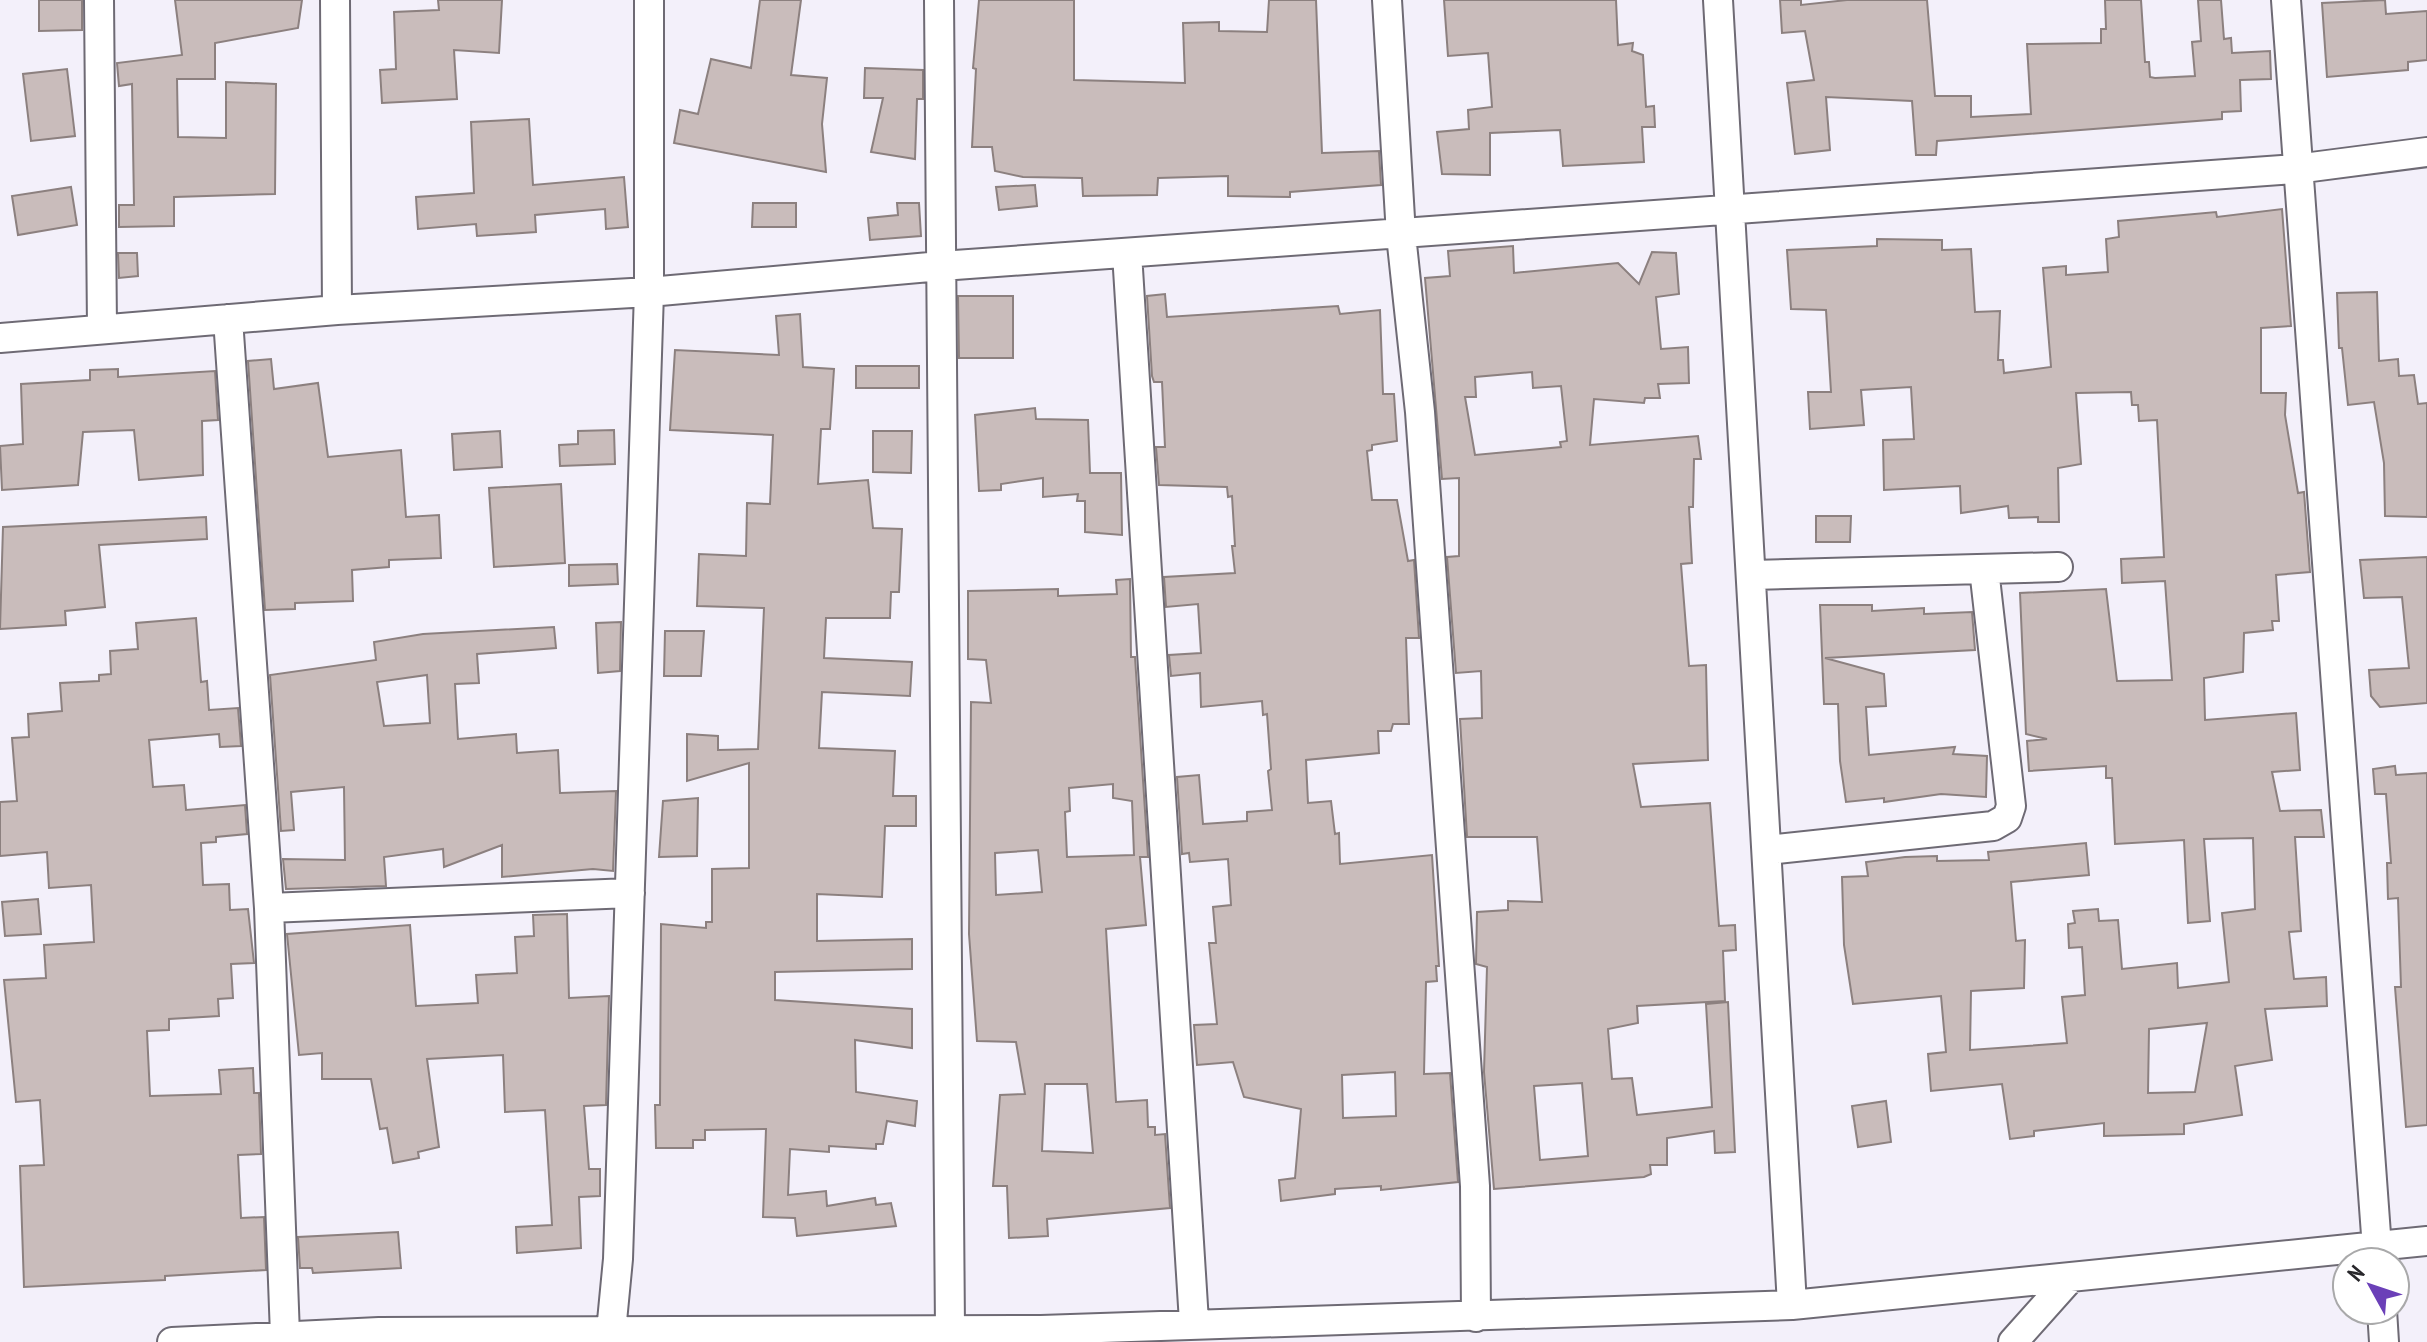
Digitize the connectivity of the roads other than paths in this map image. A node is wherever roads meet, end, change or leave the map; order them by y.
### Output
1 (99, 0) edge
2 (335, 0) edge
3 (649, 0) edge
4 (939, 0) edge
5 (1387, 0) edge
6 (1718, 0) edge
7 (2286, 0) edge
8 (2427, 152) edge
9 (2296, 169) junction
10 (1732, 211) junction
11 (1401, 235) junction
12 (1127, 253) junction
13 (941, 266) junction
14 (649, 292) junction
15 (337, 310) junction
16 (228, 319) junction
17 (102, 328) junction
18 (0, 338) edge
19 (2058, 567) dead end
20 (1984, 569) junction
21 (1752, 575) junction
22 (1767, 850) junction
23 (630, 893) junction
24 (269, 908) junction
25 (2377, 1246) edge
26 (2331, 1258) edge
27 (2071, 1277) junction
28 (1792, 1305) junction
29 (1476, 1317) junction
30 (1194, 1322) junction
31 (950, 1329) junction
32 (285, 1335) junction
33 (611, 1336) edge
34 (1042, 1336) edge
35 (172, 1342) edge
36 (2013, 1342) edge

1 - 17 street
2 - 15 street
3 - 14 street
4 - 13 street
5 - 11 street
6 - 10 street
7 - 9 street
8 - 9 street
9 - 10 street
9 - 25 street
10 - 11 street
10 - 21 street
11 - 12 street
11 - 29 street
12 - 13 street
12 - 30 street
13 - 14 street
13 - 31 street
14 - 15 street
14 - 23 street
15 - 16 street
16 - 17 street
16 - 24 street
17 - 18 street
19 - 20 street
20 - 21 street
20 - 22 street
21 - 22 street
22 - 28 street
23 - 24 street
23 - 33 street
24 - 32 street
26 - 27 street
27 - 28 street
27 - 36 street
28 - 29 street
29 - 30 street
30 - 34 street
31 - 33 street
31 - 34 street
32 - 33 street
32 - 35 street

